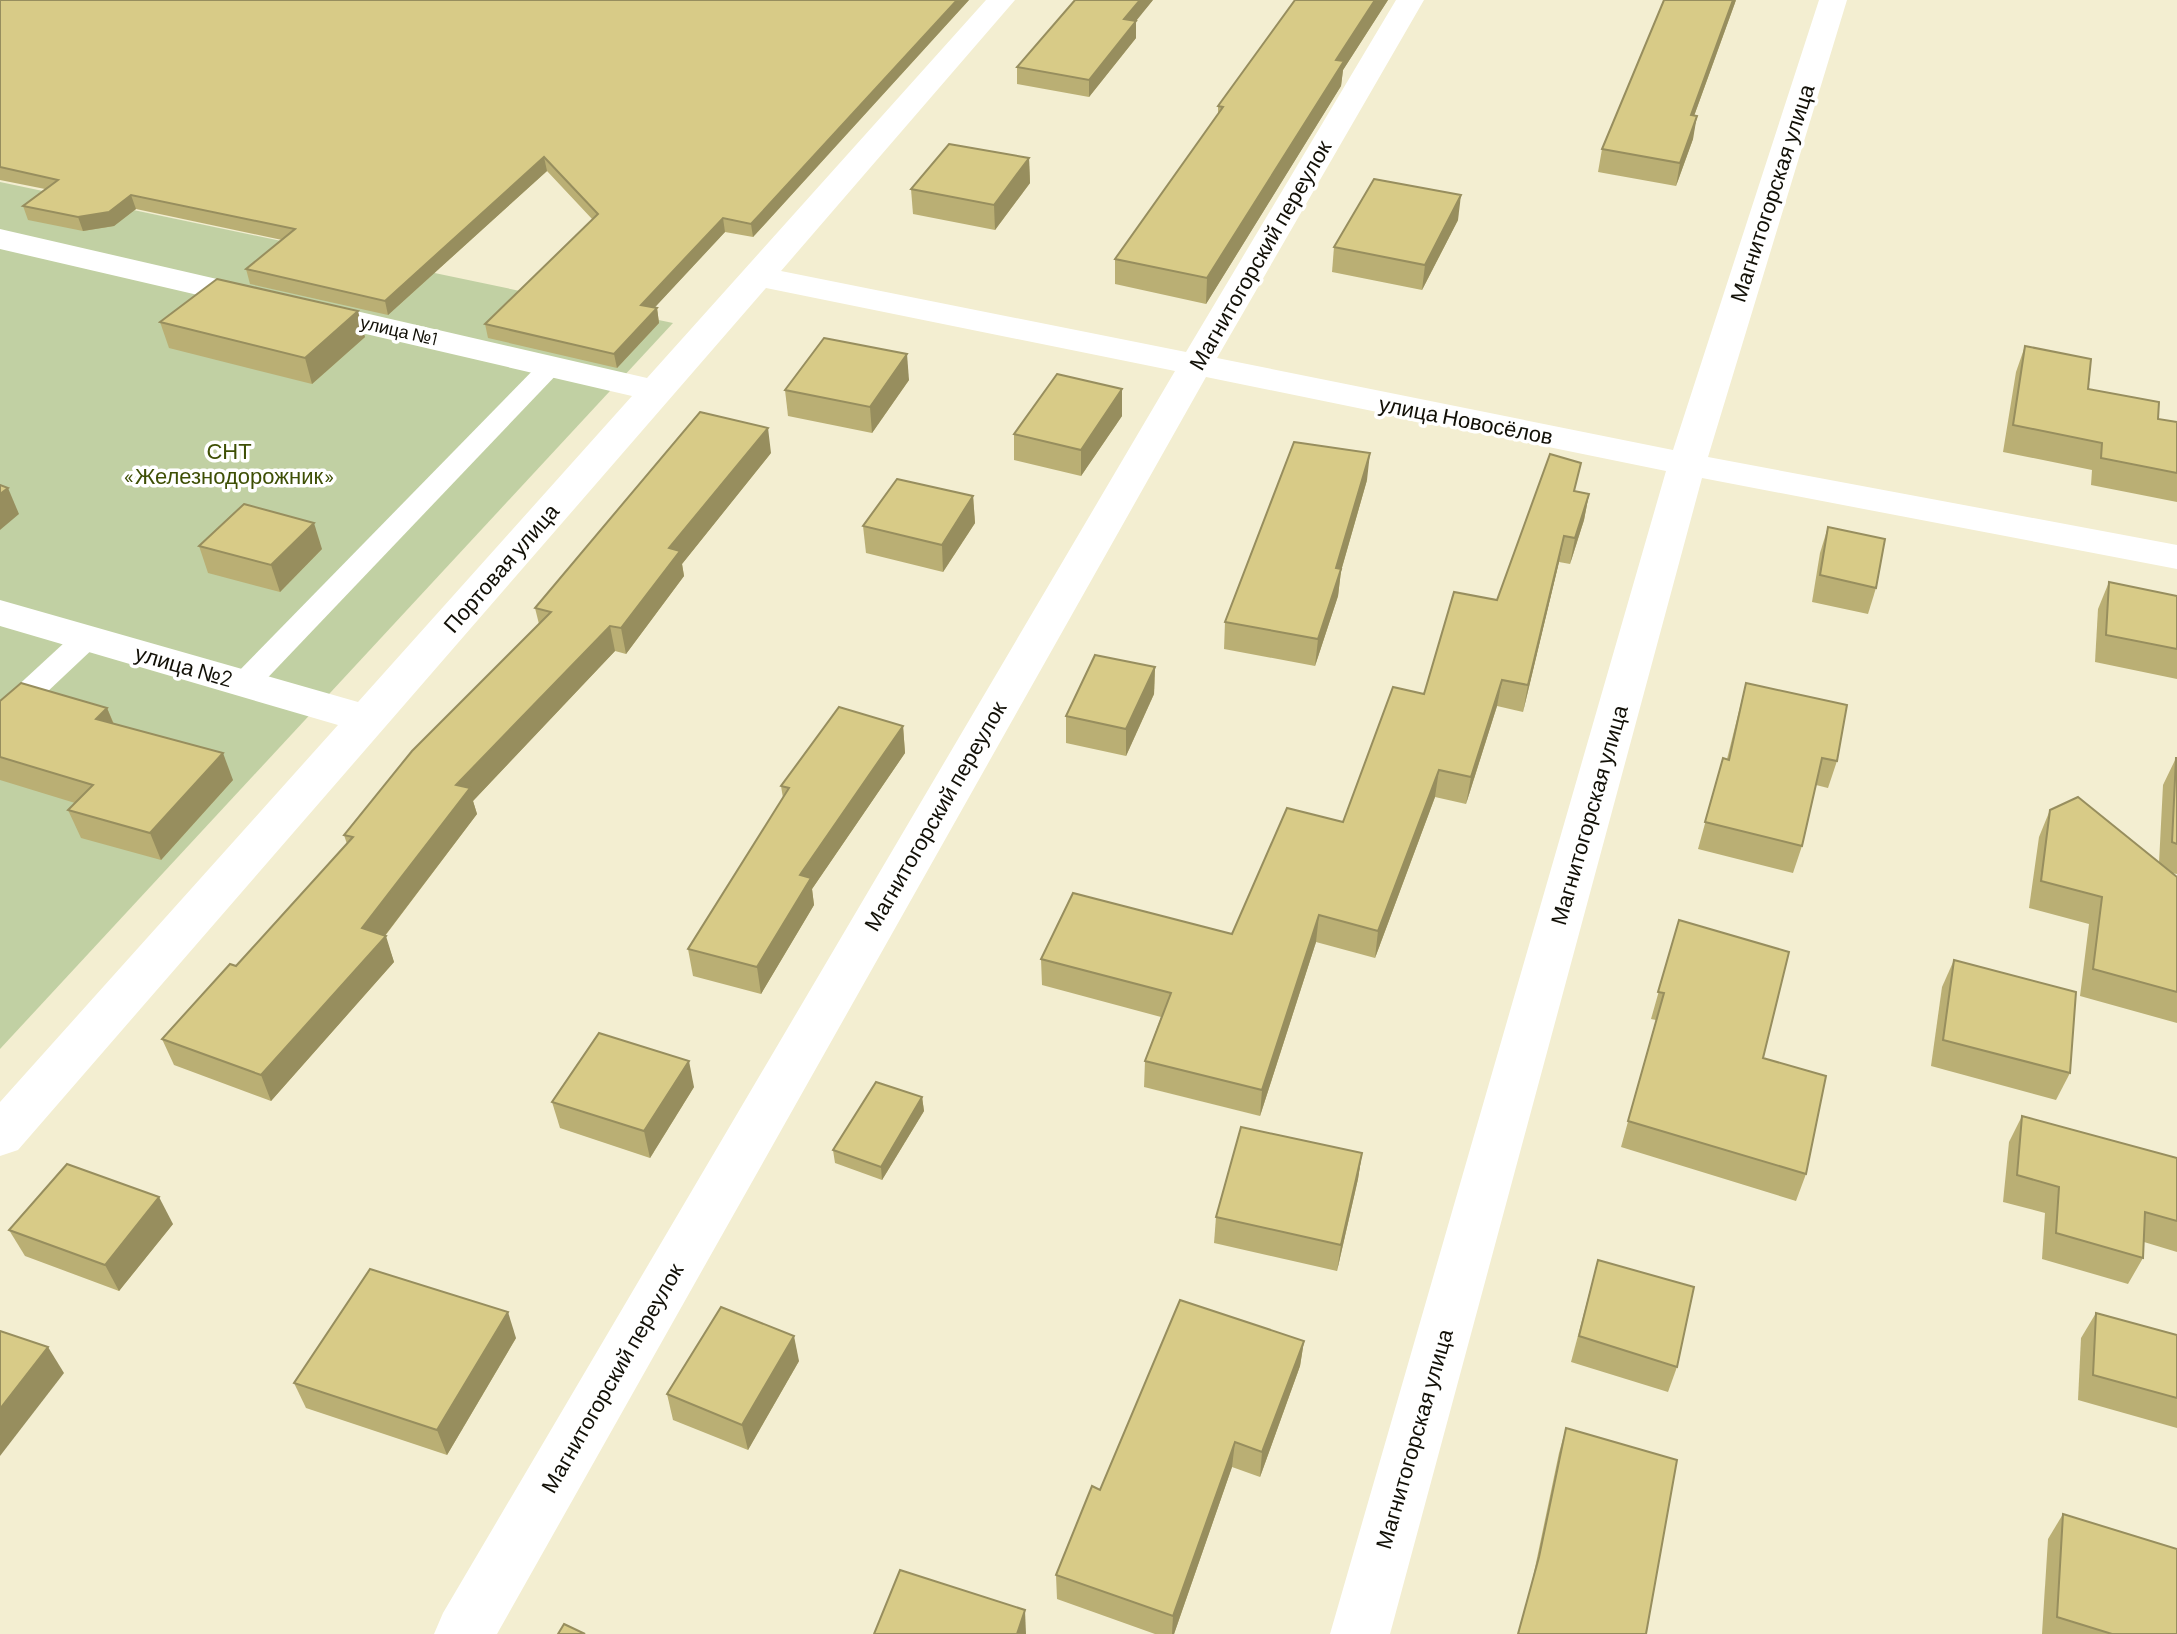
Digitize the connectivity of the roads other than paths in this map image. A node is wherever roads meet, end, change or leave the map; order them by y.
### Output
1 (1001, 0) edge
2 (1410, 0) edge
3 (1833, 0) edge
4 (0, 239) edge
5 (757, 276) junction
6 (551, 366) junction
7 (1195, 366) junction
8 (657, 391) junction
9 (1687, 464) junction
10 (2177, 557) edge
11 (0, 613) edge
12 (87, 638) junction
13 (245, 683) junction
14 (0, 719) edge
15 (368, 719) junction
16 (0, 1136) edge
17 (464, 1634) edge
18 (1360, 1634) edge

1 - 5 street, Портовая улица
2 - 7 street, Магнитогорский переулок
3 - 9 street, Магнитогорская улица
4 - 6 street, улица №1
5 - 7 street, улица Новосёлов
5 - 8 street, Портовая улица
6 - 8 street, улица №1
6 - 13 lane
7 - 9 street, улица Новосёлов
7 - 17 street, Магнитогорский переулок
8 - 15 street, Портовая улица
9 - 10 street, улица Новосёлов
9 - 18 street, Магнитогорская улица
11 - 12 street, улица №2
12 - 13 street, улица №2
12 - 14 lane
13 - 15 street, улица №2
15 - 16 street, Портовая улица

